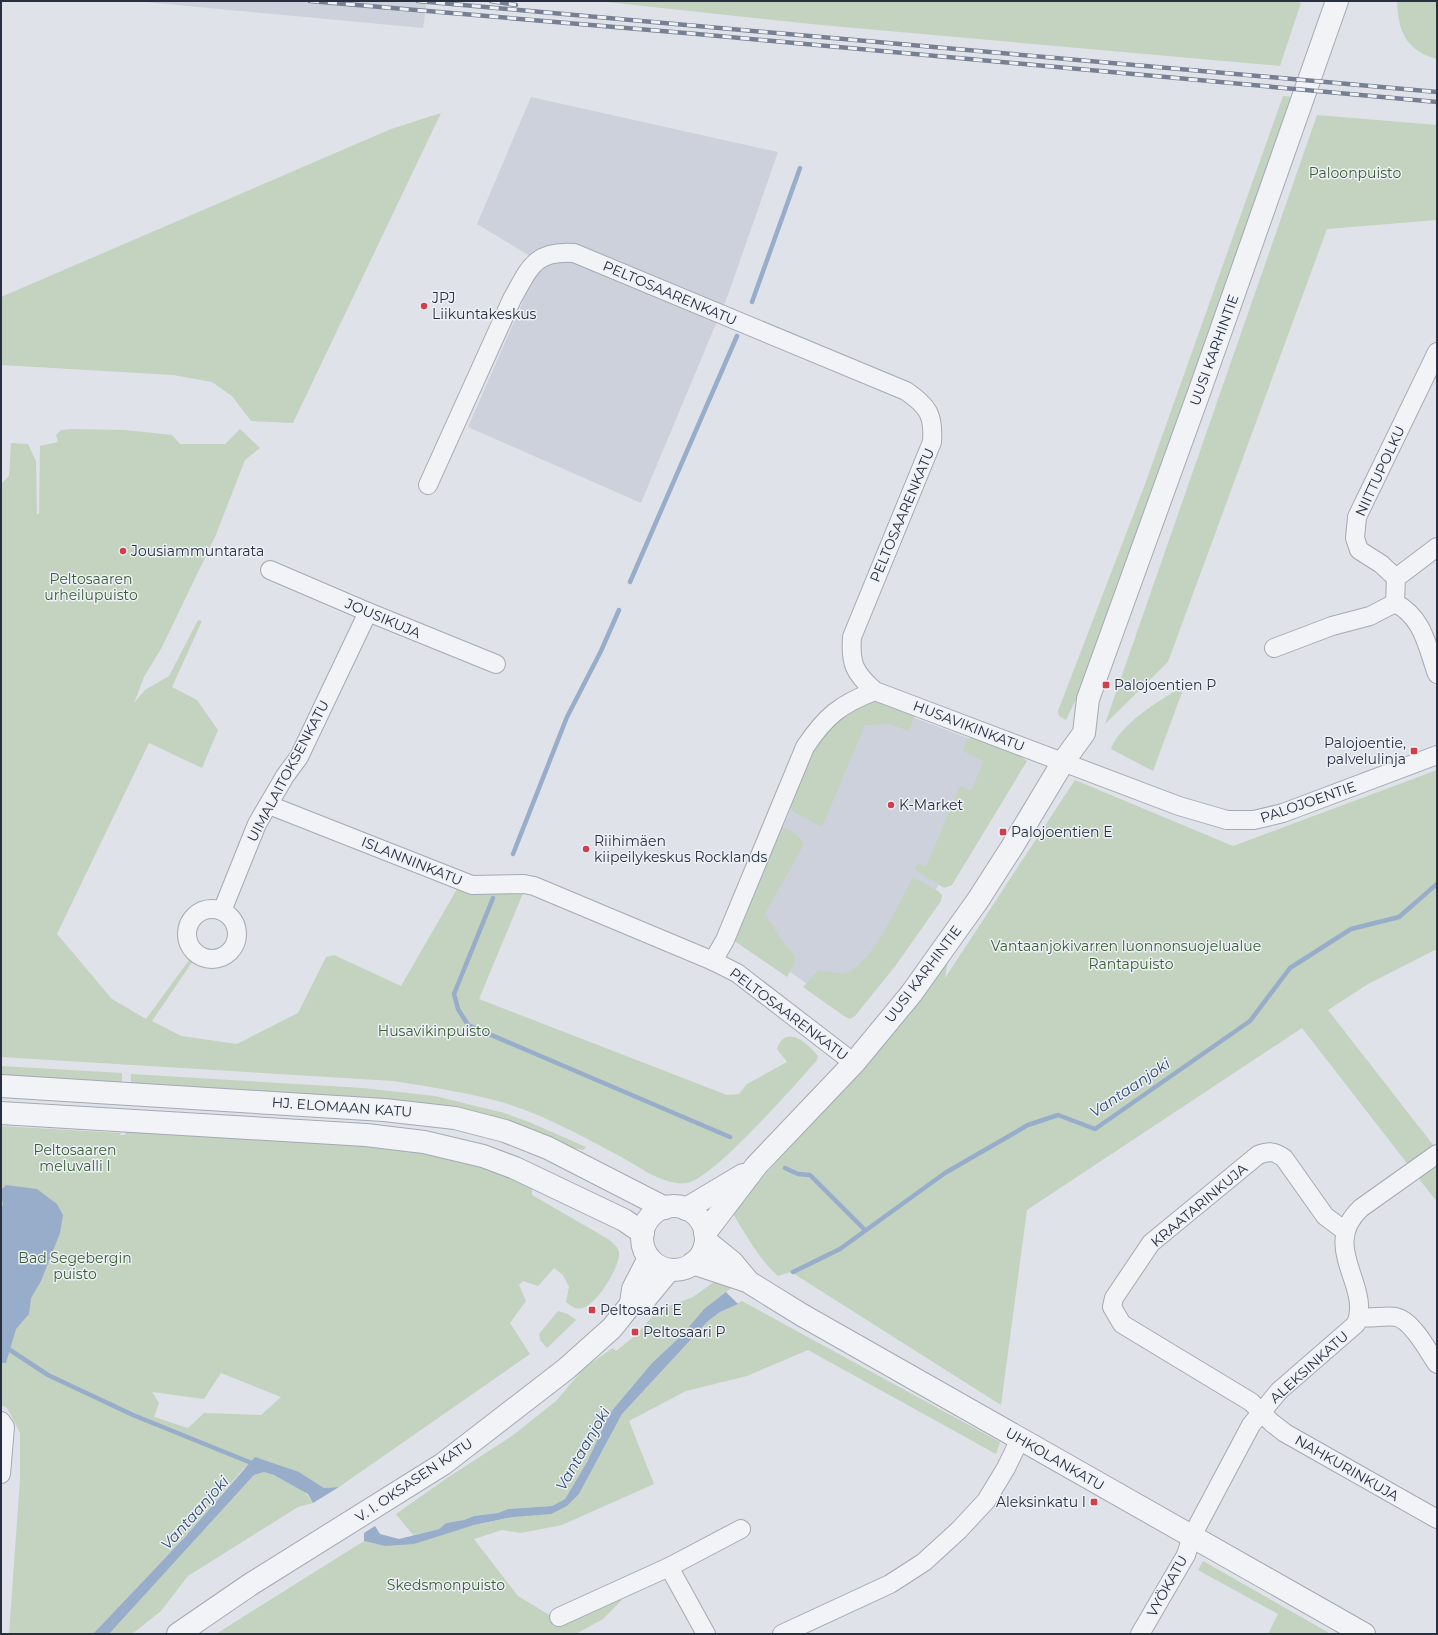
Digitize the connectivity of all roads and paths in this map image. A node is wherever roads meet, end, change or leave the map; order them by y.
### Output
1 (1337, 1) edge
2 (1437, 352) edge
3 (428, 485) dead end
4 (1437, 547) edge
5 (270, 570) dead end
6 (1396, 578) junction
7 (1396, 603) junction
8 (368, 612) junction
9 (1274, 648) dead end
10 (496, 664) dead end
11 (1437, 674) edge
12 (875, 691) junction
13 (1437, 755) edge
14 (1063, 762) junction
15 (269, 805) junction
16 (222, 911) dead end
17 (713, 961) junction
18 (854, 1063) junction
19 (1, 1086) edge
20 (1, 1113) edge
21 (1437, 1154) edge
22 (756, 1166) junction
23 (665, 1208) junction
24 (686, 1209) junction
25 (1345, 1231) junction
26 (642, 1233) junction
27 (706, 1237) junction
28 (649, 1258) junction
29 (694, 1263) junction
30 (669, 1270) junction
31 (747, 1281) junction
32 (631, 1304) junction
33 (1359, 1317) junction
34 (1437, 1364) edge
35 (1261, 1412) junction
36 (1, 1421) edge
37 (1020, 1439) junction
38 (1, 1474) edge
39 (1437, 1519) edge
40 (740, 1529) dead end
41 (1192, 1536) junction
42 (669, 1567) junction
43 (559, 1617) dead end
44 (178, 1634) edge
45 (706, 1634) edge
46 (782, 1634) edge
47 (1140, 1634) edge
48 (1364, 1634) edge

1 - 14 street, UUSI KARHINTIE
2 - 6 street, NIITTUPOLKU
3 - 12 street, PELTOSAARENKATU
4 - 6 street
5 - 8 street, JOUSIKUJA
6 - 7 street
7 - 9 street
7 - 11 street
8 - 10 street, JOUSIKUJA
8 - 15 street, UIMALAITOKSENKATU
12 - 14 street, HUSAVIKINKATU
12 - 17 street, PELTOSAARENKATU
13 - 14 street, PALOJOENTIE
14 - 18 street, UUSI KARHINTIE
15 - 16 street, UIMALAITOKSENKATU
15 - 17 street, ISLANNINKATU
17 - 18 street, PELTOSAARENKATU
18 - 22 street, UUSI KARHINTIE
19 - 23 street, HJ. ELOMAAN KATU
20 - 26 street, HJ. ELOMAAN KATU
21 - 25 street, ALEKSINKATU
22 - 24 street, UUSI KARHINTIE
22 - 27 street, UUSI KARHINTIE
23 - 24 street
23 - 26 street
24 - 27 street
25 - 33 street, ALEKSINKATU
25 - 35 street, KRAATARINKUJA
26 - 28 street
27 - 29 street
27 - 31 street, UHKOLANKATU
28 - 30 street
28 - 32 street, V. I. OKSASEN KATU
29 - 30 street
29 - 31 street, UHKOLANKATU
30 - 32 street, V. I. OKSASEN KATU
31 - 37 street, UHKOLANKATU
32 - 44 street, V. I. OKSASEN KATU
33 - 34 street
33 - 35 street, ALEKSINKATU
35 - 39 street, NAHKURINKUJA
35 - 41 street, ALEKSINKATU
36 - 38 street
37 - 41 street, UHKOLANKATU
37 - 46 street
40 - 42 street
41 - 47 street, VYÖKATU
41 - 48 street, UHKOLANKATU
42 - 43 street
42 - 45 street

